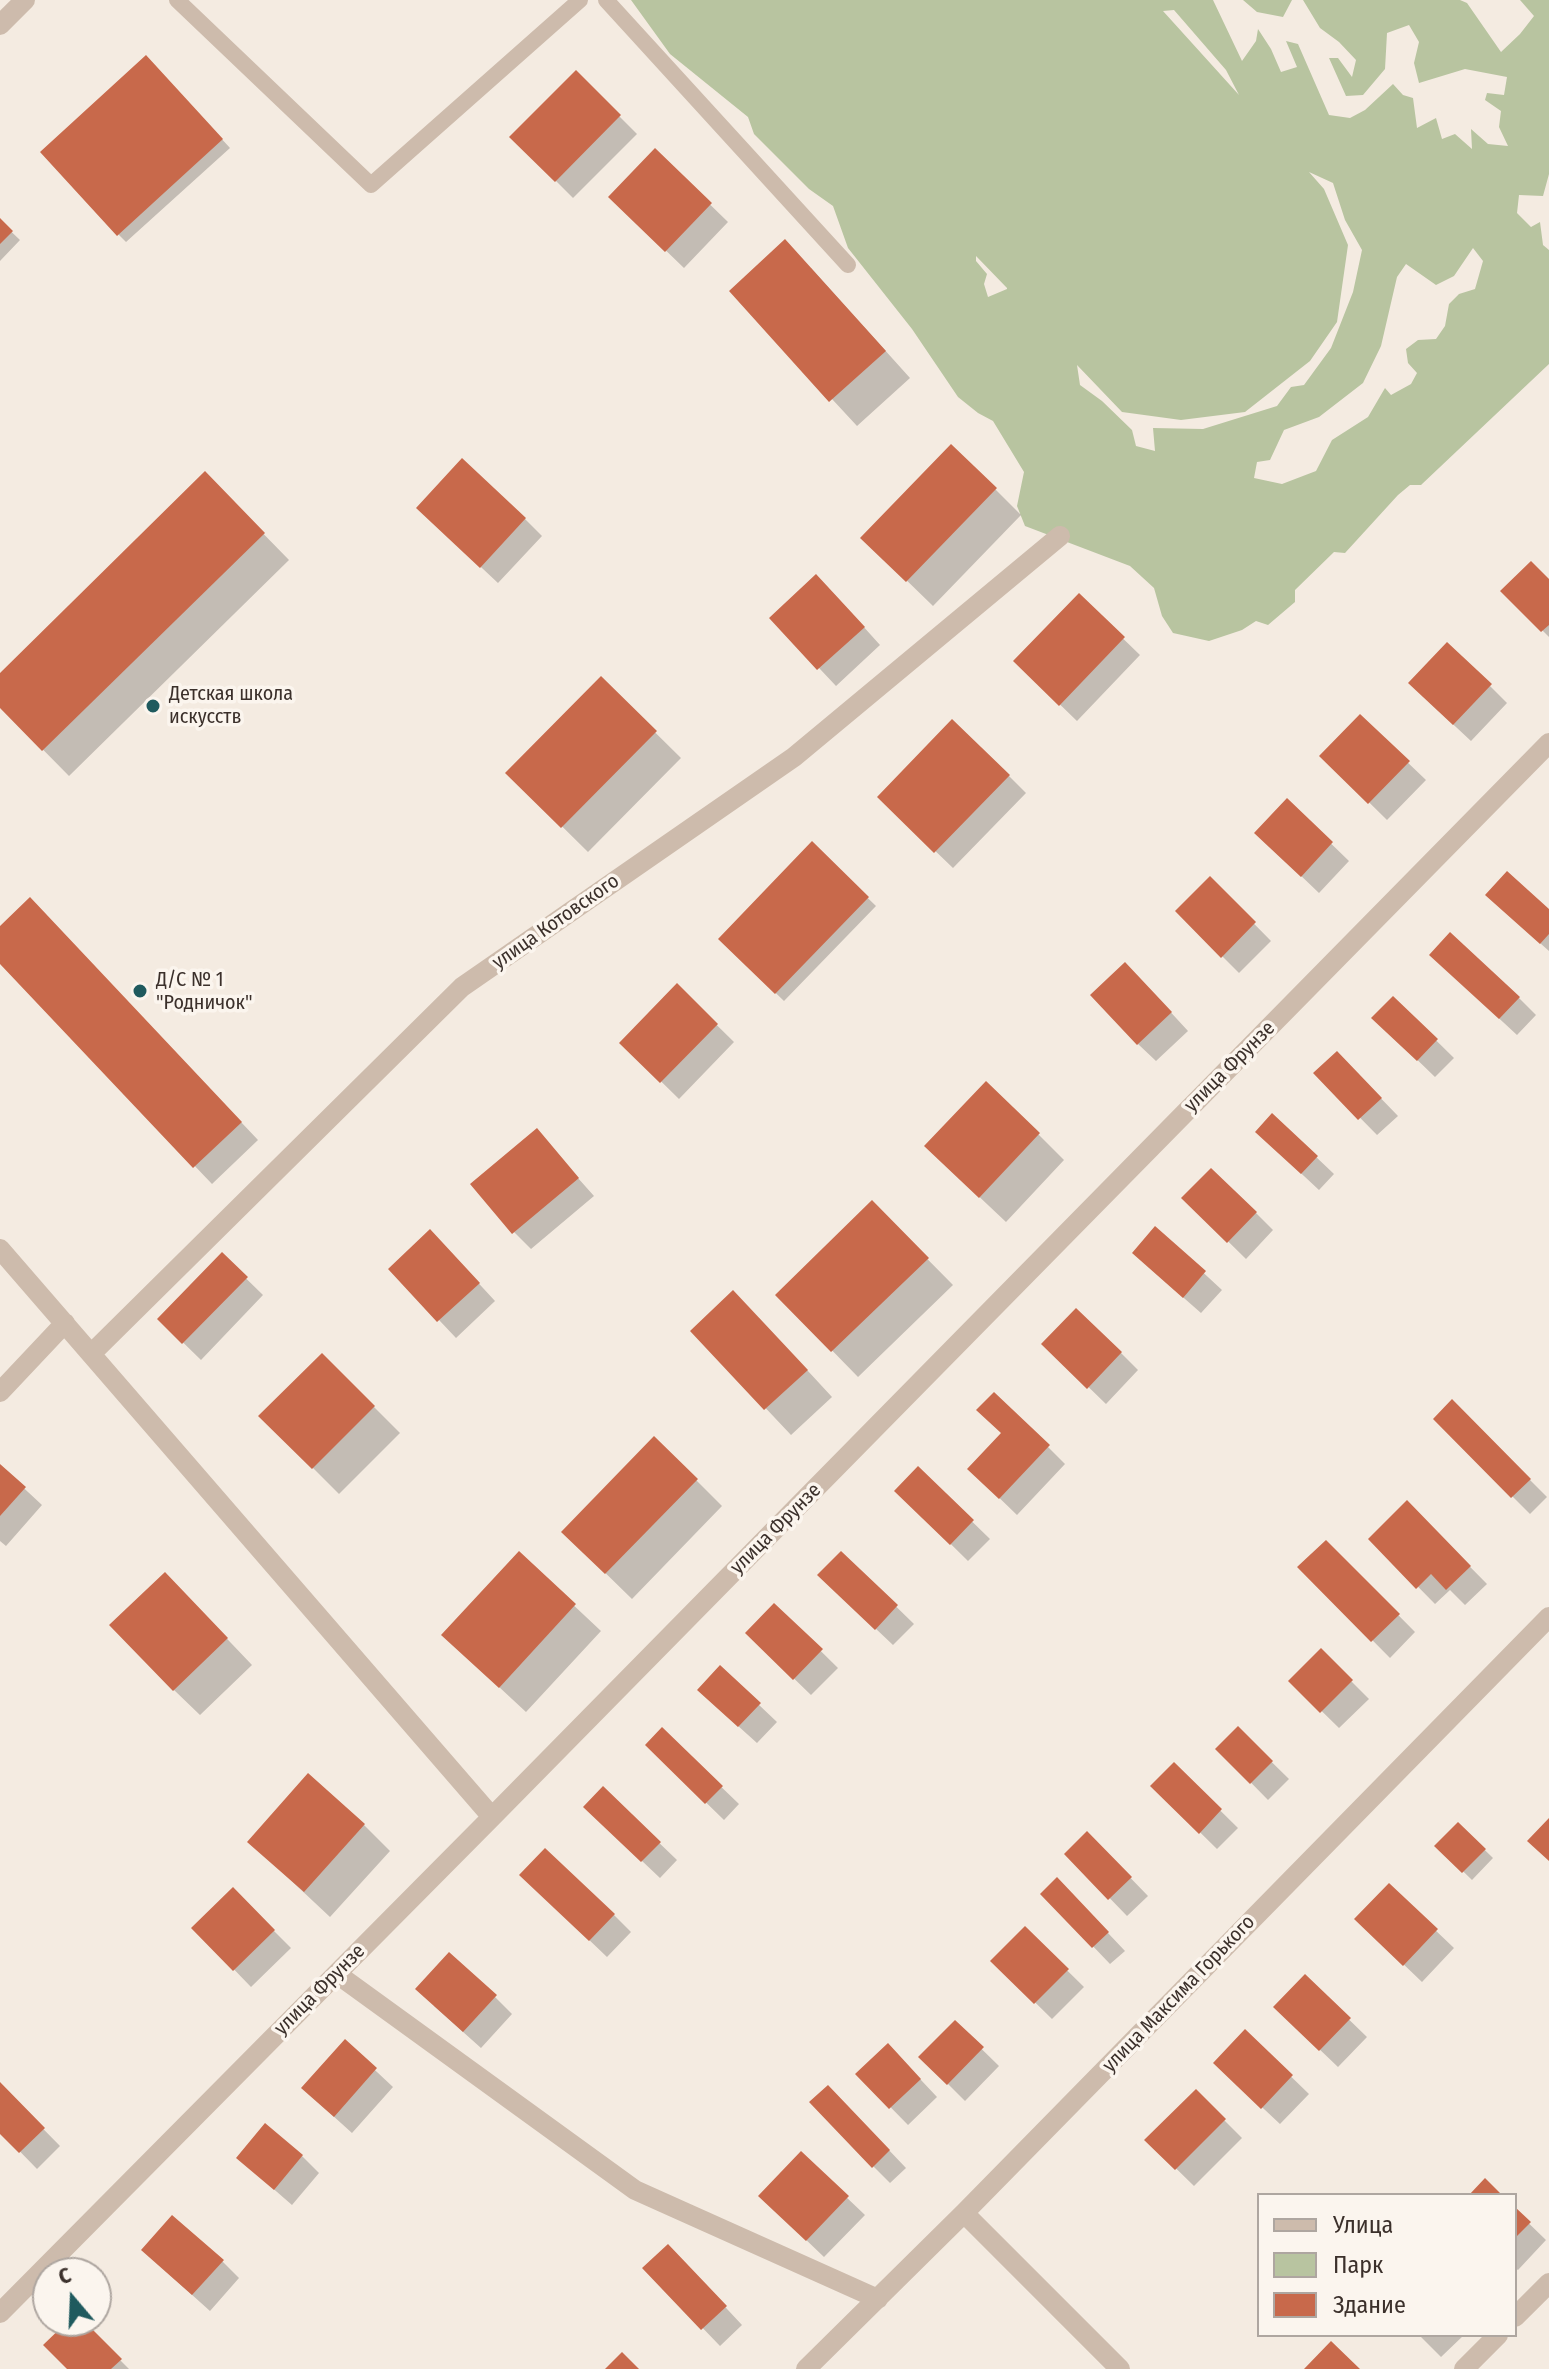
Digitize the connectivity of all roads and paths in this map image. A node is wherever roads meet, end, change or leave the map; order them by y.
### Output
1 (25, 0) edge
2 (177, 0) edge
3 (580, 0) edge
4 (606, 0) edge
5 (0, 25) edge
6 (848, 265) dead end
7 (1060, 536) dead end
8 (1549, 743) edge
9 (0, 1249) edge
10 (65, 1323) junction
11 (91, 1354) junction
12 (0, 1392) edge
13 (1549, 1617) edge
14 (492, 1817) junction
15 (337, 1974) junction
16 (964, 2213) junction
17 (1549, 2283) edge
18 (878, 2299) junction
19 (0, 2313) edge
20 (1517, 2315) edge
21 (1496, 2337) edge
22 (806, 2369) edge
23 (1120, 2369) edge
24 (1464, 2369) edge

1 - 5 street
2 - 3 lane
4 - 6 lane
7 - 11 street, улица Котовского
8 - 14 street, улица Фрунзе
9 - 10 street
10 - 11 street
10 - 12 street
11 - 14 street
13 - 16 street, улица Максима Горького
14 - 15 street, улица Фрунзе
15 - 18 street
15 - 19 street, улица Фрунзе
16 - 18 street, улица Максима Горького
16 - 23 street
17 - 20 street
18 - 22 street, улица Максима Горького
21 - 24 street

